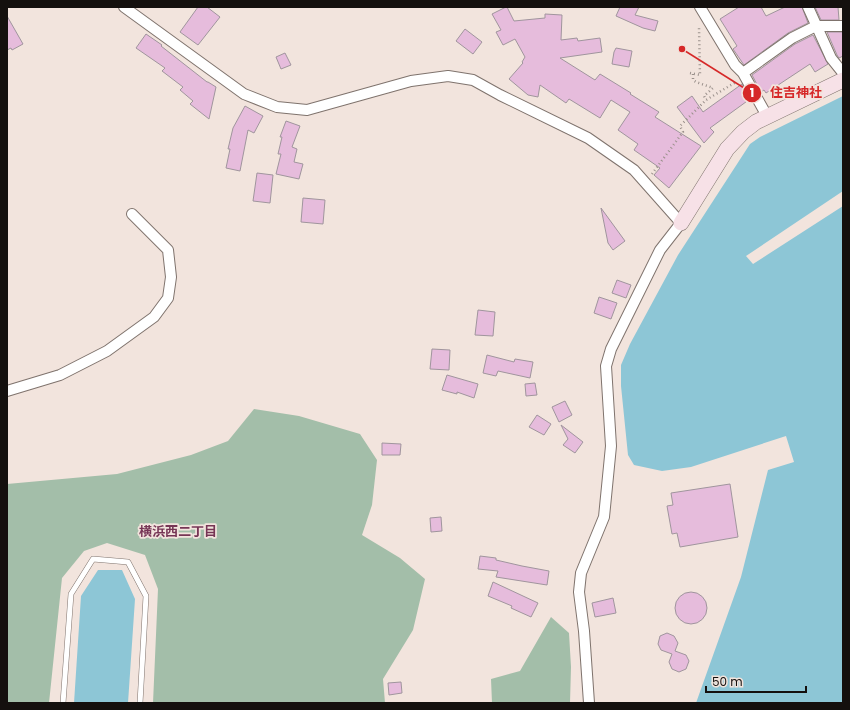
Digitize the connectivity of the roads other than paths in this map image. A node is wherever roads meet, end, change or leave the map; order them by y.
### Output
1 (124, 7) edge
2 (700, 7) edge
3 (808, 7) edge
4 (816, 26) junction
5 (843, 26) edge
6 (843, 73) edge
7 (744, 75) junction
8 (843, 80) edge
9 (767, 116) junction
10 (132, 214) dead end
11 (681, 223) junction
12 (7, 392) edge
13 (63, 703) edge
14 (140, 703) edge
15 (589, 703) edge

1 - 11 street
2 - 7 street
3 - 4 street
4 - 5 street
4 - 6 street
4 - 7 street
7 - 9 street
8 - 9 street
9 - 11 street
10 - 12 street
11 - 15 street
13 - 14 lane

